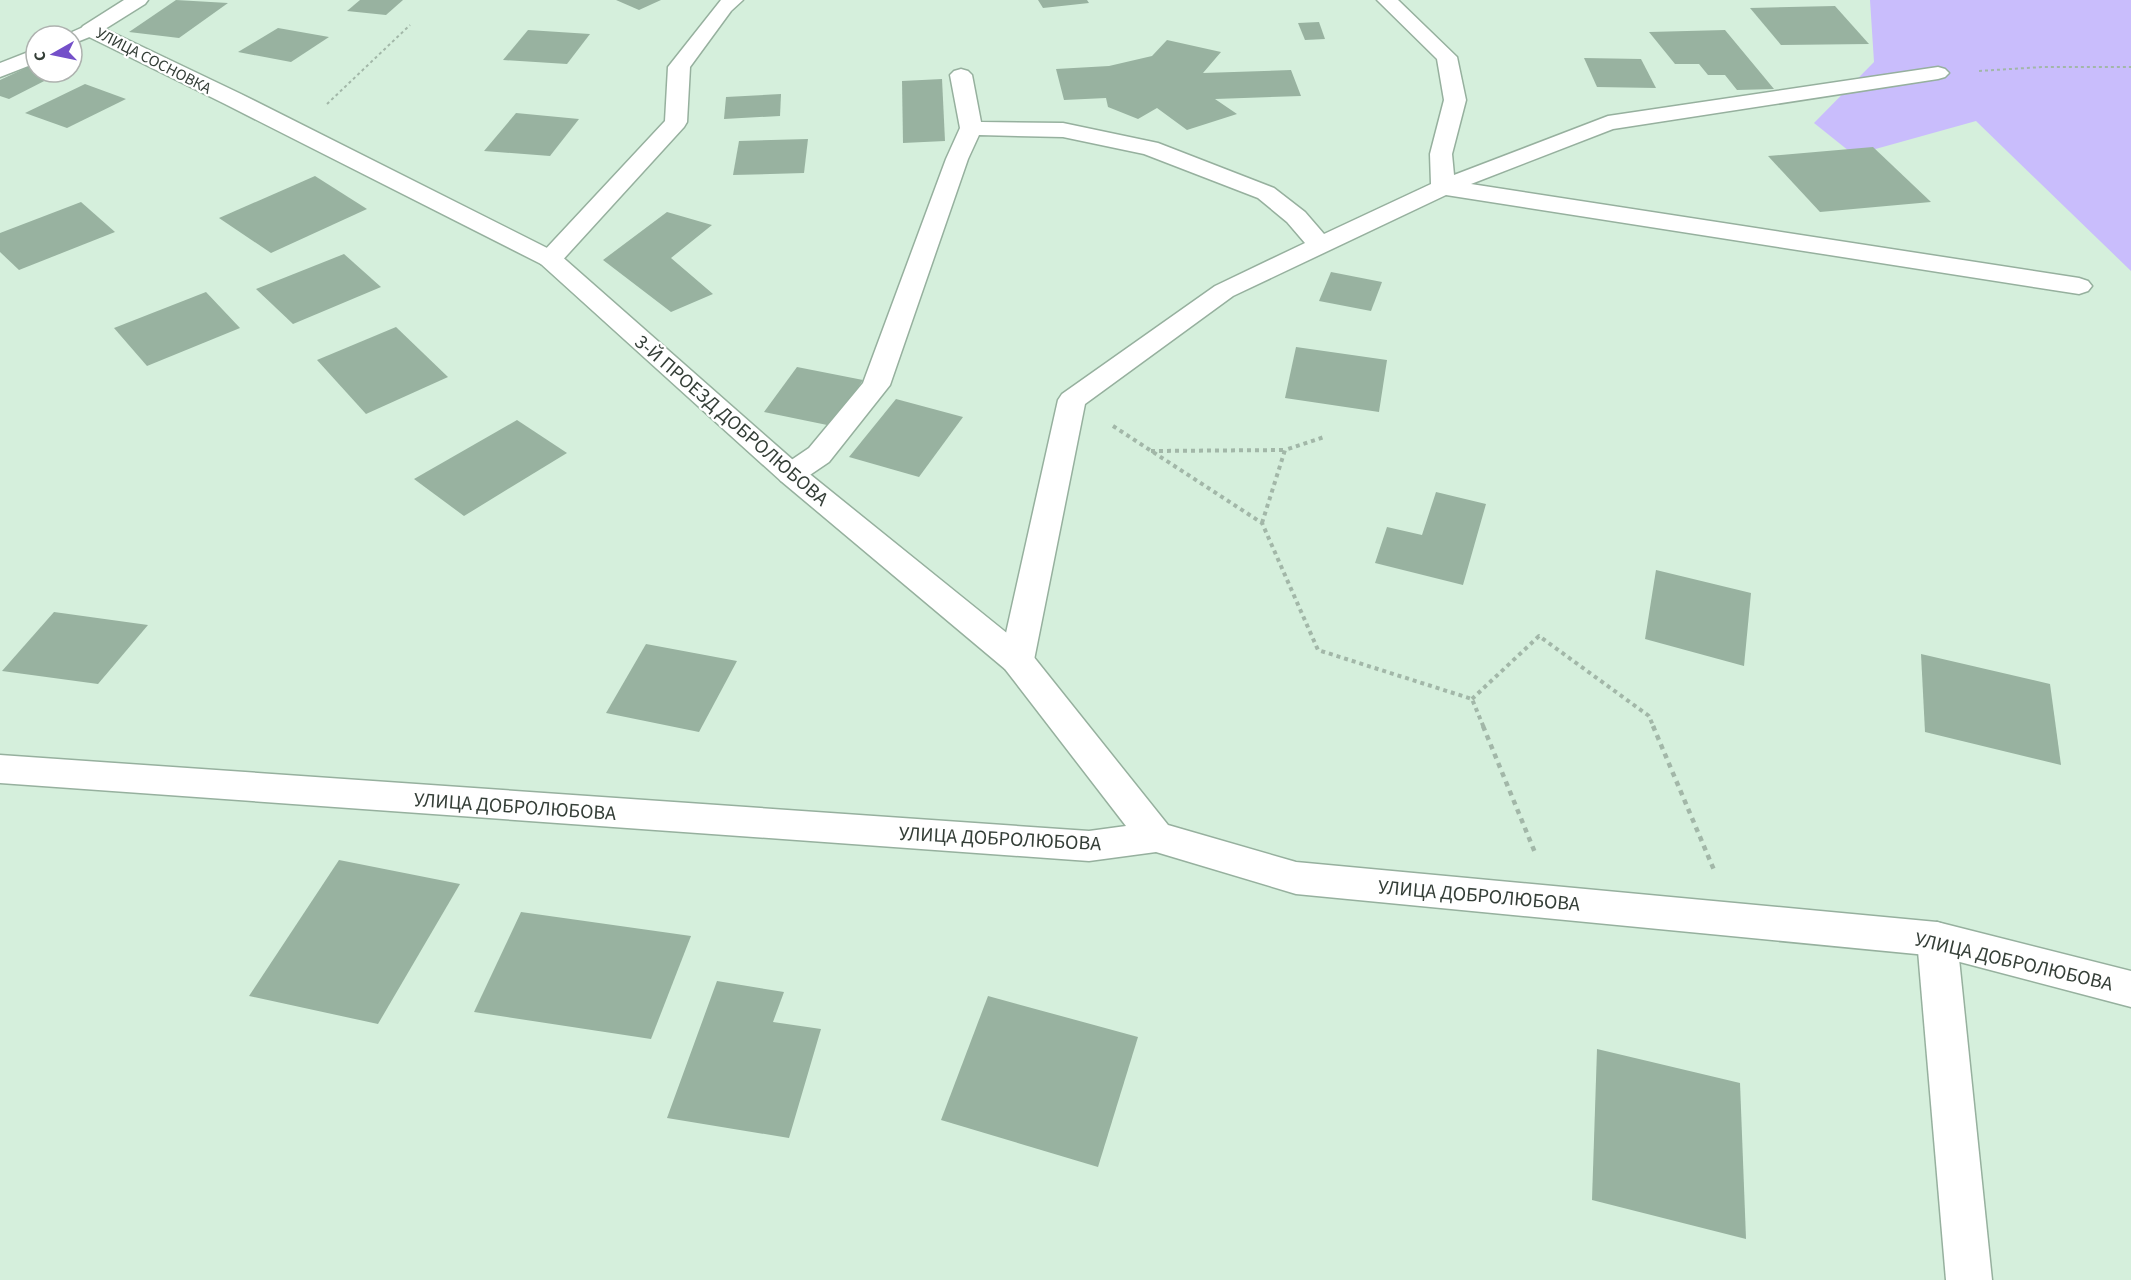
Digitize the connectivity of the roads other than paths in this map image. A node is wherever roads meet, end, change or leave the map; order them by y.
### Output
1 (138, 0) edge
2 (733, 0) edge
3 (1386, 0) edge
4 (84, 32) edge
5 (84, 35) edge
6 (24, 60) edge
7 (0, 71) edge
8 (1938, 73) road end
9 (961, 75) dead end
10 (233, 99) joint
11 (971, 128) junction
12 (1443, 187) junction
13 (1320, 245) junction
14 (550, 259) junction
15 (2079, 286) dead end
16 (791, 474) junction
17 (1017, 660) junction
18 (0, 769) edge
19 (1156, 837) junction
20 (1937, 939) junction
21 (2131, 989) edge
22 (1969, 1280) edge

1 - 4 street, УЛИЦА СОСНОВКА
2 - 14 street
3 - 12 street
5 - 10 street, УЛИЦА СОСНОВКА
6 - 7 street
8 - 12 street
9 - 11 street
10 - 14 street, 3-Й ПРОЕЗД ДОБРОЛЮБОВА
11 - 13 street
11 - 16 street
12 - 13 street
12 - 15 street
13 - 17 street
14 - 16 street, 3-Й ПРОЕЗД ДОБРОЛЮБОВА
16 - 17 street, 3-Й ПРОЕЗД ДОБРОЛЮБОВА
17 - 19 street, 3-Й ПРОЕЗД ДОБРОЛЮБОВА
18 - 19 street, УЛИЦА ДОБРОЛЮБОВА
19 - 20 street, УЛИЦА ДОБРОЛЮБОВА
20 - 21 street, УЛИЦА ДОБРОЛЮБОВА
20 - 22 street

